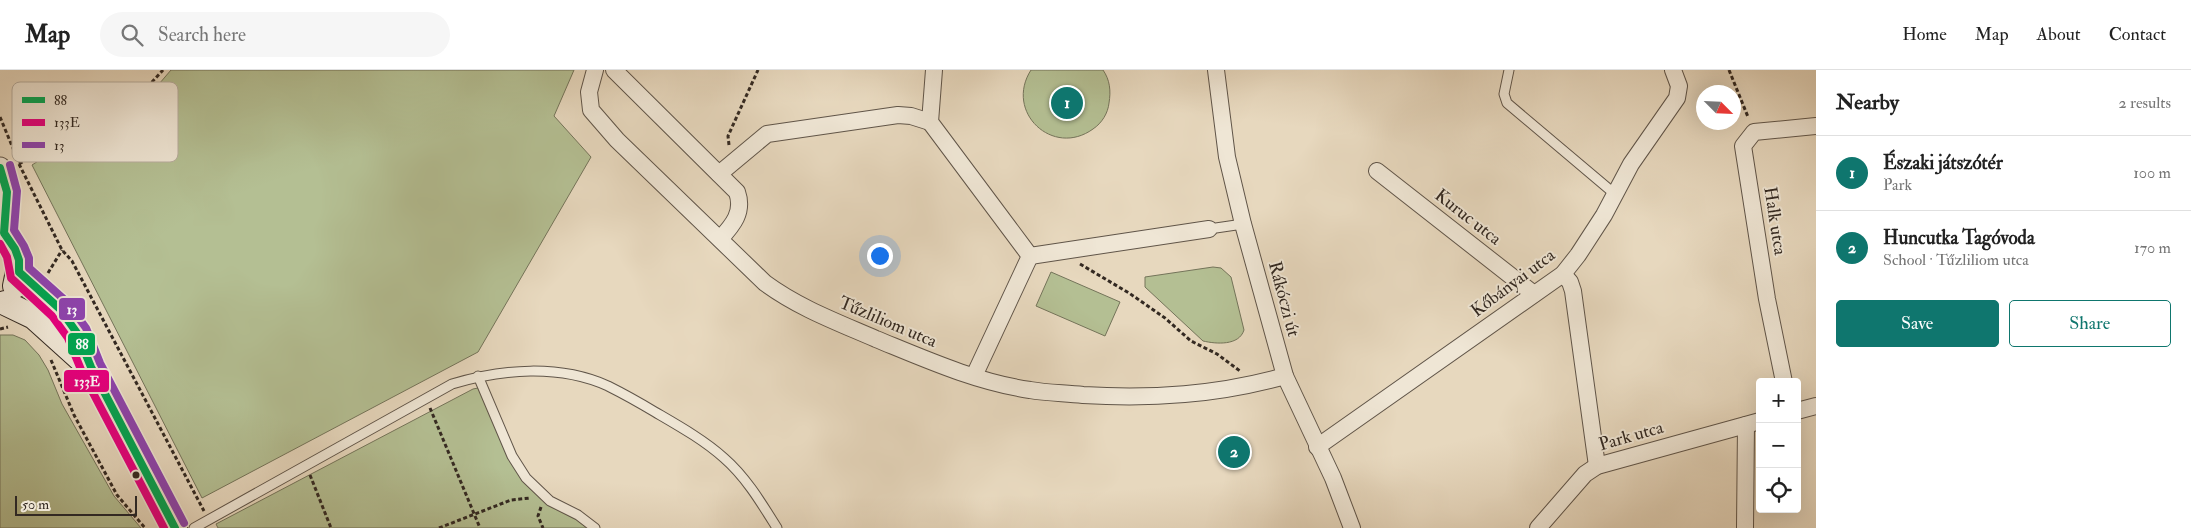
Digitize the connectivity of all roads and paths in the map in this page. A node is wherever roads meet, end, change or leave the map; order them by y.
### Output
1 (163, 70) edge
2 (595, 70) edge
3 (614, 70) edge
4 (758, 70) edge
5 (934, 70) edge
6 (1216, 70) edge
7 (1508, 70) edge
8 (1673, 70) edge
9 (1729, 70) edge
10 (152, 82) edge
11 (0, 117) edge
12 (930, 122) junction
13 (1816, 126) edge
14 (1754, 132) junction
15 (732, 162) junction
16 (10, 166) edge
17 (1378, 171) dead end
18 (719, 174) junction
19 (1616, 195) junction
20 (1243, 224) junction
21 (1209, 229) joint
22 (2, 231) edge
23 (720, 239) junction
24 (1076, 249) junction
25 (1030, 256) junction
26 (19, 272) junction
27 (1563, 274) junction
28 (1534, 294) junction
29 (3, 305) edge
30 (46, 352) dead end
31 (90, 367) junction
32 (478, 376) junction
33 (974, 376) junction
34 (1285, 376) junction
35 (1783, 378) edge
36 (1258, 384) junction
37 (426, 398) junction
38 (1816, 406) edge
39 (1801, 410) edge
40 (1753, 423) edge
41 (160, 428) junction
42 (155, 432) dead end
43 (1318, 447) junction
44 (306, 465) junction
45 (1596, 466) junction
46 (544, 496) junction
47 (474, 514) junction
48 (208, 520) junction
49 (145, 528) edge
50 (175, 528) edge
51 (194, 528) edge
52 (331, 528) edge
53 (439, 528) edge
54 (480, 528) edge
55 (544, 528) edge
56 (595, 528) edge
57 (777, 528) edge
58 (1352, 528) edge
59 (1538, 528) edge
60 (1745, 528) edge

1 - 10 path
2 - 23 street, Tűzliliom utca
3 - 18 street
4 - 15 path
5 - 12 street
6 - 20 street, Rákóczi út
7 - 19 lane
8 - 19 street, Kőbányai utca
9 - 14 path
11 - 16 path
12 - 15 street
12 - 25 street
13 - 14 street
14 - 35 street, Halk utca
15 - 18 street
16 - 22 street
16 - 41 path
17 - 28 street, Kuruc utca
18 - 23 street
19 - 27 street, Kőbányai utca
20 - 21 lane
20 - 34 street, Rákóczi út
21 - 24 street
22 - 26 main road
23 - 33 street, Tűzliliom utca
24 - 25 street
24 - 36 path
25 - 33 street
26 - 29 main road
26 - 31 main road
27 - 28 street, Kőbányai utca
27 - 45 street
28 - 43 street, Kőbányai utca
29 - 31 main road
30 - 49 path
31 - 50 main road
32 - 37 lane
32 - 46 lane
32 - 57 lane
33 - 36 street, Tűzliliom utca
34 - 36 street, Tűzliliom utca
34 - 43 street, Rákóczi út
37 - 44 lane
37 - 47 path
38 - 39 street
40 - 45 street, Park utca
40 - 60 street
41 - 42 path
41 - 48 path
43 - 58 street, Rákóczi út
44 - 48 lane
44 - 52 path
45 - 59 street, Park utca
46 - 47 path
46 - 55 path
46 - 56 lane
47 - 53 path
47 - 54 path
48 - 51 lane

